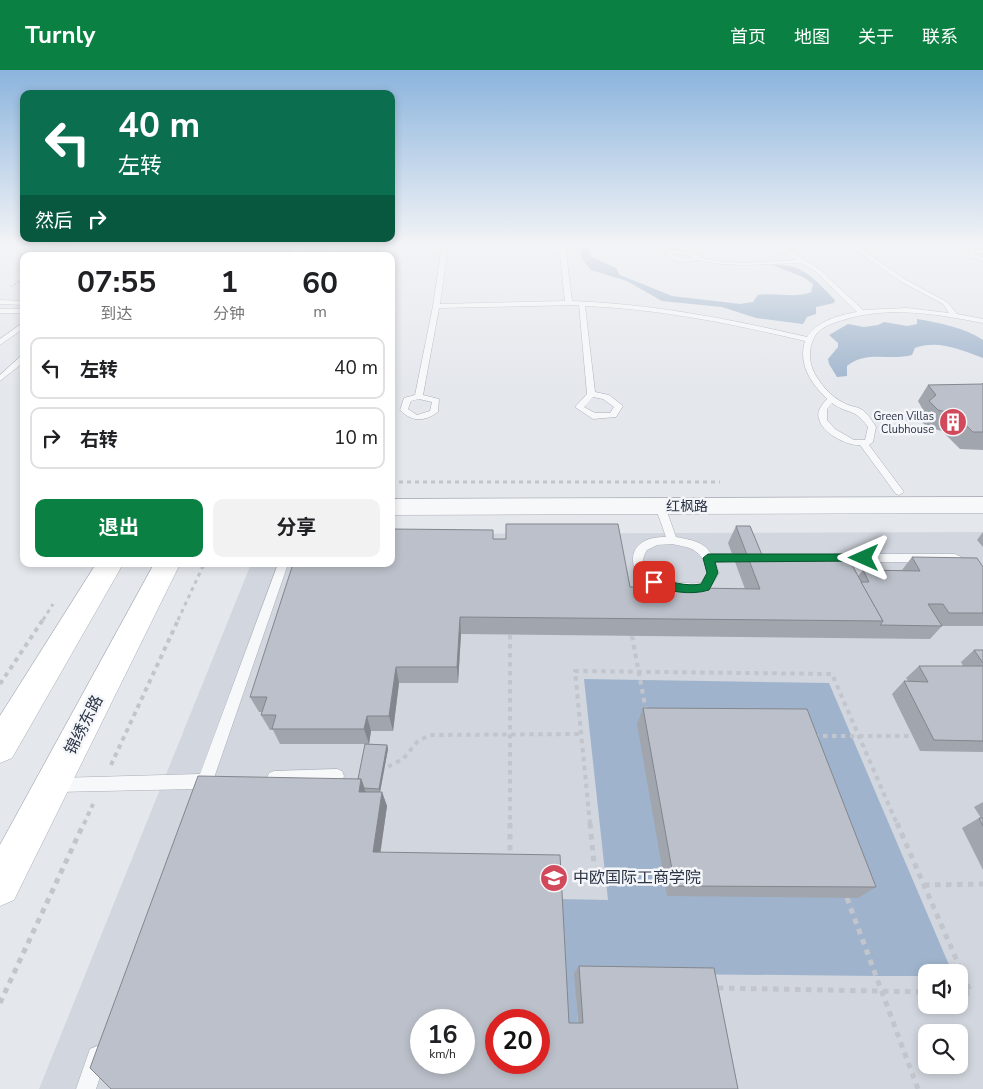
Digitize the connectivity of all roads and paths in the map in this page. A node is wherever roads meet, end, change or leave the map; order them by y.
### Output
1 (438, 293) edge
2 (568, 293) edge
3 (840, 293) edge
4 (926, 293) edge
5 (0, 302) edge
6 (20, 303) edge
7 (569, 304) junction
8 (582, 305) junction
9 (436, 306) junction
10 (0, 311) edge
11 (20, 311) edge
12 (860, 312) junction
13 (956, 316) junction
14 (983, 321) edge
15 (20, 327) edge
16 (809, 340) junction
17 (0, 343) edge
18 (20, 361) edge
19 (0, 369) edge
20 (11, 369) junction
21 (0, 379) edge
22 (591, 394) dead end
23 (419, 396) dead end
24 (832, 398) junction
25 (862, 442) junction
26 (395, 482) edge
27 (724, 482) dead end
28 (395, 492) edge
29 (899, 492) junction
30 (983, 492) edge
31 (983, 505) edge
32 (660, 506) junction
33 (395, 507) edge
34 (672, 540) junction
35 (708, 558) junction
36 (757, 558) edge
37 (825, 558) edge
38 (108, 567) edge
39 (165, 567) edge
40 (282, 567) edge
41 (983, 574) edge
42 (58, 596) dead end
43 (510, 635) edge
44 (632, 636) edge
45 (638, 672) junction
46 (0, 684) edge
47 (647, 715) edge
48 (510, 734) junction
49 (581, 734) junction
50 (807, 736) edge
51 (858, 736) junction
52 (913, 736) dead end
53 (0, 747) edge
54 (337, 776) joint
55 (262, 779) edge
56 (224, 780) edge
57 (206, 781) junction
58 (52, 786) junction
59 (195, 808) edge
60 (594, 864) dead end
61 (510, 866) edge
62 (983, 884) edge
63 (923, 885) junction
64 (0, 886) edge
65 (847, 898) edge
66 (958, 964) edge
67 (718, 988) edge
68 (883, 992) junction
69 (918, 992) edge
70 (101, 1045) edge
71 (86, 1089) edge
72 (918, 1089) edge

1 - 9 lane
2 - 7 lane
3 - 12 lane
4 - 13 lane
5 - 6 lane
7 - 8 lane
7 - 9 lane
8 - 16 lane
8 - 22 lane
9 - 23 lane
10 - 11 lane
12 - 13 lane
12 - 16 lane
13 - 14 lane
15 - 17 lane
16 - 24 lane
18 - 20 lane
19 - 20 lane
20 - 21 lane
24 - 25 lane
24 - 25 lane
25 - 29 lane
26 - 27 path
28 - 29 street, 红枫路
29 - 30 street, 红枫路
31 - 32 street, 红枫路
32 - 33 street, 红枫路
32 - 34 lane
34 - 35 lane
34 - 35 lane
35 - 36 lane
37 - 41 lane
38 - 53 main road
39 - 58 main road, 锦绣东路
40 - 57 lane
42 - 46 path
43 - 48 path
44 - 45 path
45 - 47 path
45 - 49 path
45 - 51 path
48 - 49 path
48 - 54 path
48 - 61 path
49 - 60 path
50 - 51 path
51 - 52 path
51 - 63 path
54 - 55 lane
56 - 57 lane
57 - 58 lane
57 - 59 lane
58 - 64 main road, 锦绣东路
62 - 63 path
63 - 66 path
65 - 68 path
67 - 68 path
68 - 69 path
68 - 72 path
70 - 71 lane

